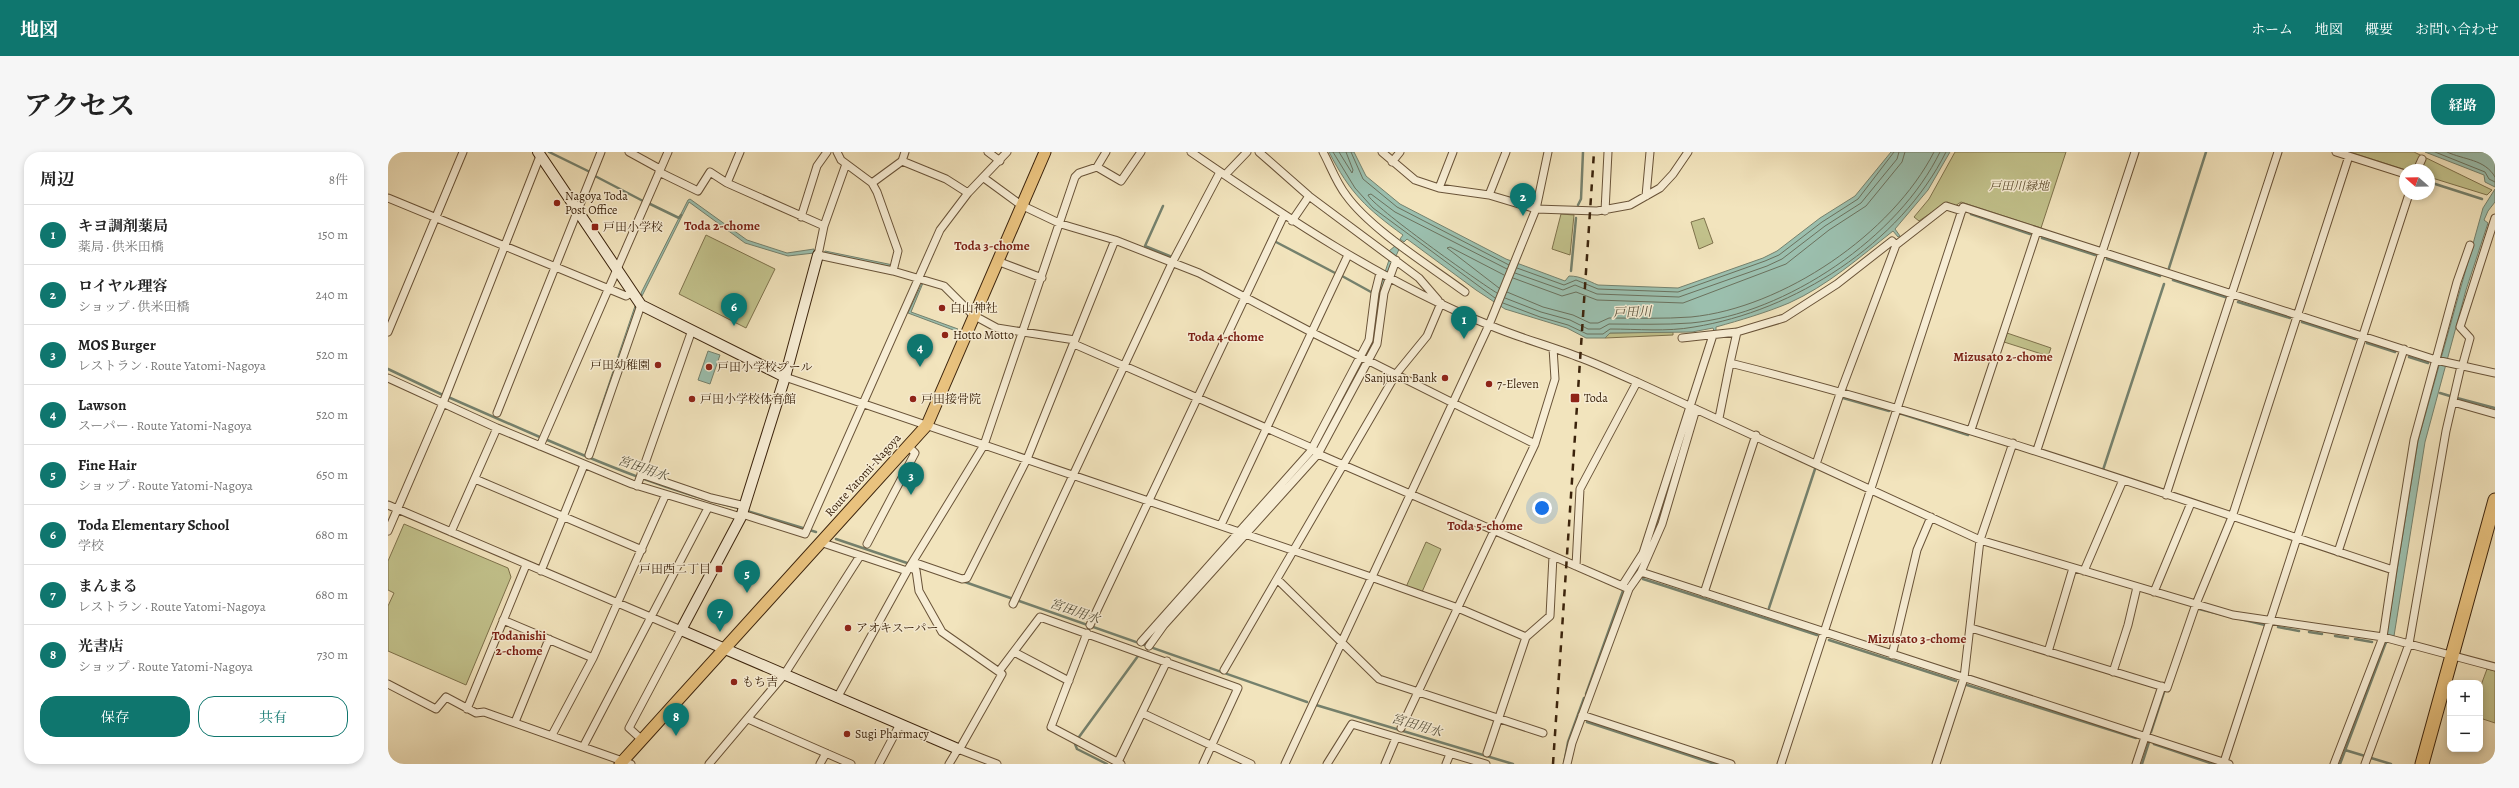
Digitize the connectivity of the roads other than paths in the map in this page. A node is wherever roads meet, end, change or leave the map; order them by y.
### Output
1 (463, 152) edge
2 (601, 152) edge
3 (629, 152) edge
4 (668, 152) edge
5 (740, 152) edge
6 (827, 152) edge
7 (837, 152) edge
8 (905, 152) edge
9 (988, 152) edge
10 (1007, 152) edge
11 (1045, 152) edge
12 (1106, 152) edge
13 (1141, 152) edge
14 (1191, 152) edge
15 (1247, 152) edge
16 (1259, 152) edge
17 (1323, 152) edge
18 (1382, 152) edge
19 (1400, 152) edge
20 (1453, 152) edge
21 (1506, 152) edge
22 (1548, 152) edge
23 (1608, 152) edge
24 (1650, 152) edge
25 (1688, 152) edge
26 (2135, 152) edge
27 (2278, 152) edge
28 (2336, 152) edge
29 (539, 153) edge
30 (2349, 156) junction
31 (2422, 159) dead end
32 (902, 161) junction
33 (1000, 161) junction
34 (1392, 162) junction
35 (846, 164) junction
36 (2420, 164) edge
37 (1097, 167) junction
38 (660, 170) junction
39 (2399, 172) edge
40 (1223, 174) junction
41 (984, 178) junction
42 (727, 182) junction
43 (872, 182) junction
44 (1439, 188) junction
45 (968, 193) junction
46 (1489, 195) junction
47 (1309, 196) junction
48 (1646, 196) junction
49 (388, 198) edge
50 (2407, 200) edge
51 (1021, 205) junction
52 (1536, 209) junction
53 (578, 211) junction
54 (1605, 211) junction
55 (1962, 211) junction
56 (1284, 215) junction
57 (801, 217) junction
58 (436, 218) junction
59 (2495, 218) edge
60 (1292, 221) junction
61 (1061, 224) junction
62 (824, 226) junction
63 (2037, 231) junction
64 (1115, 240) junction
65 (1896, 245) junction
66 (2470, 245) dead end
67 (504, 246) junction
68 (2102, 252) junction
69 (818, 255) junction
70 (1348, 255) junction
71 (1396, 260) junction
72 (997, 261) junction
73 (1173, 261) junction
74 (556, 267) junction
75 (616, 269) junction
76 (893, 271) junction
77 (1380, 273) junction
78 (1388, 277) junction
79 (1042, 278) junction
80 (920, 279) junction
81 (607, 288) junction
82 (632, 292) junction
83 (1465, 292) dead end
84 (2232, 294) junction
85 (1244, 298) junction
86 (1441, 303) junction
87 (641, 305) junction
88 (973, 315) junction
89 (2297, 315) junction
90 (1489, 326) junction
91 (692, 330) junction
92 (388, 332) edge
93 (1023, 332) junction
94 (1311, 332) junction
95 (1738, 332) junction
96 (1712, 335) junction
97 (2363, 336) junction
98 (1682, 338) dead end
99 (1074, 342) junction
100 (1554, 348) junction
101 (2404, 350) junction
102 (1361, 356) junction
103 (1369, 360) junction
104 (2438, 360) junction
105 (1730, 363) junction
106 (1123, 365) junction
107 (2462, 366) junction
108 (2495, 373) edge
109 (1396, 374) junction
110 (785, 377) junction
111 (390, 378) edge
112 (1636, 382) junction
113 (388, 387) edge
114 (1841, 391) junction
115 (1197, 398) junction
116 (1453, 402) junction
117 (2453, 402) junction
118 (443, 403) junction
119 (863, 404) junction
120 (1898, 407) junction
121 (1693, 408) junction
122 (497, 413) dead end
123 (2495, 414) edge
124 (1719, 418) junction
125 (927, 425) junction
126 (497, 428) junction
127 (1266, 428) junction
128 (1972, 430) junction
129 (1756, 435) junction
130 (2013, 443) junction
131 (1535, 444) junction
132 (984, 445) junction
133 (540, 446) junction
134 (908, 446) junction
135 (1312, 448) junction
136 (2037, 450) junction
137 (1318, 454) junction
138 (589, 455) dead end
139 (1027, 459) junction
140 (1345, 464) junction
141 (1816, 464) junction
142 (584, 465) junction
143 (1072, 475) junction
144 (475, 479) junction
145 (640, 479) junction
146 (2123, 480) junction
147 (1870, 489) junction
148 (1411, 494) junction
149 (2166, 494) junction
150 (665, 496) junction
151 (2495, 500) edge
152 (1148, 501) junction
153 (2191, 503) junction
154 (388, 505) edge
155 (397, 508) junction
156 (708, 508) junction
157 (743, 513) junction
158 (562, 517) junction
159 (1931, 517) junction
160 (2232, 517) junction
161 (1221, 526) junction
162 (1494, 530) junction
163 (388, 531) edge
164 (451, 532) junction
165 (1238, 532) junction
166 (1247, 535) junction
167 (2296, 538) junction
168 (1980, 540) junction
169 (820, 542) junction
170 (867, 544) dead end
171 (642, 550) junction
172 (1293, 550) junction
173 (2338, 552) junction
174 (860, 556) junction
175 (1553, 556) junction
176 (526, 565) junction
177 (910, 566) junction
178 (1576, 566) junction
179 (2073, 568) junction
180 (2393, 570) junction
181 (541, 571) junction
182 (2084, 571) junction
183 (1641, 572) junction
184 (1371, 577) junction
185 (1278, 579) junction
186 (1622, 586) junction
187 (2137, 587) junction
188 (1630, 589) junction
189 (2154, 592) junction
190 (1704, 593) junction
191 (1014, 601) dead end
192 (617, 604) junction
193 (2196, 604) junction
194 (1458, 608) junction
195 (651, 618) junction
196 (503, 620) junction
197 (2270, 622) junction
198 (1090, 625) dead end
199 (1971, 628) junction
200 (681, 630) junction
201 (1824, 632) junction
202 (1087, 633) junction
203 (1526, 637) junction
204 (2387, 638) junction
205 (549, 639) junction
206 (1341, 641) junction
207 (1141, 642) dead end
208 (2409, 644) junction
209 (1149, 646) dead end
210 (723, 648) junction
211 (1014, 652) junction
212 (2048, 652) junction
213 (1892, 655) junction
214 (2452, 656) junction
215 (593, 658) junction
216 (1167, 661) junction
217 (2495, 667) edge
218 (1000, 670) junction
219 (1224, 670) dead end
220 (2113, 672) junction
221 (784, 675) junction
222 (1964, 678) junction
223 (1069, 681) junction
224 (388, 684) edge
225 (2162, 686) junction
226 (1418, 691) junction
227 (837, 698) junction
228 (467, 709) junction
229 (1142, 713) junction
230 (1582, 715) junction
231 (1498, 717) junction
232 (748, 719) junction
233 (515, 722) junction
234 (899, 726) junction
235 (1401, 728) dead end
236 (1543, 733) dead end
237 (552, 735) junction
238 (2144, 737) junction
239 (1396, 738) junction
240 (641, 739) junction
241 (1212, 746) junction
242 (583, 747) junction
243 (958, 749) junction
244 (826, 753) junction
245 (1486, 753) dead end
246 (1450, 754) junction
247 (624, 763) edge
248 (994, 763) edge
249 (1120, 763) edge
250 (2227, 763) edge
251 (710, 764) edge
252 (820, 764) edge
253 (851, 764) edge
254 (879, 764) edge
255 (949, 764) edge
256 (1203, 764) edge
257 (1251, 764) edge
258 (1285, 764) edge
259 (1327, 764) edge
260 (1385, 764) edge
261 (1446, 764) edge
262 (1486, 764) edge
263 (1567, 764) edge
264 (1731, 764) edge
265 (1781, 764) edge
266 (1936, 764) edge
267 (2136, 764) edge
268 (2334, 764) edge
269 (2365, 764) edge
270 (2422, 764) edge

1 - 58 street
2 - 53 street
3 - 38 street
4 - 38 street
5 - 42 street
6 - 57 street
7 - 35 street
8 - 32 street
9 - 33 street
10 - 33 street
11 - 51 main road, Route Yatomi-Nagoya
12 - 37 street
13 - 37 street
14 - 40 street
15 - 40 street
16 - 47 street
17 - 83 street
18 - 34 street
19 - 34 street
20 - 44 street
21 - 46 street
22 - 52 street
23 - 54 street
24 - 48 street
25 - 48 street
26 - 68 street
27 - 84 street
28 - 30 street
29 - 53 street
29 - 67 street
30 - 39 street
30 - 89 street
31 - 36 street
32 - 43 street
32 - 45 street
33 - 41 street
34 - 44 street
35 - 43 street
35 - 62 street
37 - 61 street
38 - 42 street
38 - 75 street
40 - 56 street
40 - 73 street
41 - 45 street
41 - 51 street
42 - 57 street
43 - 76 street
44 - 46 street
45 - 80 street
46 - 52 street
47 - 60 street
47 - 71 street
48 - 54 street
49 - 58 street
50 - 97 street
51 - 61 street
51 - 72 main road, Route Yatomi-Nagoya
52 - 54 street
52 - 90 street
53 - 74 street
53 - 75 street
55 - 63 street
55 - 65 street
55 - 120 street
56 - 60 street
56 - 85 street
57 - 62 street
58 - 67 street
58 - 92 street
59 - 107 street
60 - 70 street
61 - 64 street
61 - 79 street
62 - 69 street
63 - 68 street
63 - 128 street
64 - 73 street
64 - 99 street
65 - 95 street
65 - 114 street
66 - 104 street
67 - 74 street
67 - 118 street
68 - 84 street
68 - 136 street
69 - 76 street
69 - 110 street
70 - 77 street
70 - 94 street
71 - 78 street
71 - 86 street
72 - 79 street
72 - 88 main road, Route Yatomi-Nagoya
73 - 85 street
73 - 106 street
74 - 81 street
74 - 122 street
75 - 81 street
75 - 82 street
76 - 80 street
77 - 78 street
77 - 102 street
78 - 86 street
78 - 103 street
79 - 93 street
80 - 88 street
80 - 119 street
81 - 82 street
81 - 133 street
82 - 87 street
84 - 89 street
84 - 149 street
85 - 94 street
85 - 115 street
86 - 90 street
86 - 109 street
87 - 91 street
87 - 138 street
88 - 93 street
88 - 125 main road, Route Yatomi-Nagoya
89 - 97 street
89 - 160 street
90 - 100 street
90 - 116 street
91 - 110 street
91 - 145 street
93 - 99 street
93 - 132 street
94 - 102 street
94 - 127 street
95 - 96 street
95 - 105 street
96 - 98 street
96 - 121 street
97 - 101 street
97 - 167 street
99 - 106 street
99 - 139 street
100 - 112 street
100 - 131 street
101 - 104 street
101 - 173 street
102 - 103 street
102 - 135 street
103 - 109 street
103 - 137 street
104 - 107 street
104 - 180 street
105 - 114 street
105 - 124 street
106 - 115 street
106 - 143 street
107 - 108 street
107 - 117 street
109 - 116 street
109 - 140 street
110 - 119 street
110 - 157 street
111 - 113 street
111 - 118 street
112 - 121 street
112 - 178 street
114 - 120 street
114 - 141 street
115 - 127 street
115 - 152 street
116 - 131 street
116 - 148 street
117 - 123 street
117 - 208 street
118 - 126 street
118 - 155 street
119 - 125 street
119 - 157 street
120 - 128 street
120 - 147 street
121 - 124 street
121 - 183 street
121 - 186 street
124 - 129 street
125 - 132 street
125 - 134 main road, Route Yatomi-Nagoya
126 - 133 street
126 - 144 street
127 - 135 street
127 - 161 street
128 - 130 street
129 - 141 street
129 - 190 street
130 - 136 street
130 - 168 street
131 - 162 street
132 - 139 street
132 - 177 street
133 - 142 street
134 - 169 main road, Route Yatomi-Nagoya
134 - 170 street
135 - 137 street
135 - 165 street
136 - 146 street
137 - 140 street
137 - 166 street
139 - 143 street
139 - 177 street
140 - 148 street
140 - 172 street
141 - 147 street
142 - 145 street
142 - 158 street
143 - 152 street
143 - 191 street
144 - 158 street
144 - 164 street
145 - 150 street
145 - 157 street
146 - 149 street
146 - 182 street
147 - 159 street
147 - 201 street
148 - 162 street
148 - 184 street
149 - 153 street
150 - 156 street
150 - 171 street
151 - 214 highway
152 - 161 street
152 - 198 street
153 - 160 street
153 - 189 street
154 - 155 street
155 - 163 street
155 - 164 street
156 - 157 street
156 - 195 street
157 - 200 street
158 - 171 street
158 - 181 street
159 - 168 street
159 - 213 street
160 - 167 street
160 - 193 street
161 - 165 street
162 - 175 street
162 - 194 street
164 - 176 street
165 - 166 street
165 - 207 street
166 - 172 street
166 - 209 street
167 - 173 street
167 - 197 street
168 - 179 street
168 - 199 street
169 - 174 street
169 - 210 main road, Route Yatomi-Nagoya
171 - 192 street
172 - 184 street
172 - 185 street
173 - 180 street
174 - 177 street
174 - 221 street
175 - 178 street
175 - 203 street
176 - 181 street
176 - 196 street
177 - 218 street
177 - 227 street
178 - 186 street
179 - 182 street
179 - 212 street
180 - 204 street
181 - 192 street
182 - 187 street
183 - 188 street
183 - 190 street
184 - 194 street
184 - 206 street
185 - 206 street
185 - 219 street
186 - 188 street
187 - 189 street
187 - 220 street
188 - 230 street
189 - 193 street
190 - 201 street
192 - 195 street
192 - 215 street
193 - 197 street
193 - 225 street
194 - 203 street
194 - 226 street
195 - 200 street
195 - 242 street
196 - 205 street
196 - 228 street
197 - 204 street
197 - 250 street
199 - 212 street
199 - 222 street
200 - 210 street
200 - 240 street
201 - 213 street
201 - 265 street
202 - 211 street
202 - 216 street
202 - 223 street
203 - 231 street
204 - 208 street
204 - 268 street
205 - 215 street
205 - 233 street
206 - 226 street
206 - 258 street
208 - 214 street
208 - 269 street
210 - 221 street
210 - 240 main road, Route Yatomi-Nagoya
211 - 218 street
211 - 223 street
212 - 220 street
213 - 222 street
214 - 217 street
214 - 270 highway
215 - 237 street
216 - 229 street
216 - 241 street
218 - 243 street
220 - 225 street
221 - 227 street
221 - 232 street
222 - 238 street
222 - 266 street
223 - 249 street
224 - 228 street
225 - 238 street
226 - 231 street
226 - 235 street
227 - 234 street
228 - 233 street
229 - 241 street
229 - 249 street
230 - 263 street
230 - 264 street
231 - 236 street
231 - 245 street
232 - 244 street
232 - 251 street
233 - 237 street
234 - 243 street
234 - 254 street
237 - 242 street
238 - 250 street
238 - 267 street
239 - 246 street
239 - 259 street
239 - 260 street
240 - 247 main road, Route Yatomi-Nagoya
241 - 256 street
241 - 257 street
242 - 247 street
243 - 248 street
243 - 255 street
244 - 252 street
244 - 253 street
246 - 261 street
246 - 262 street

